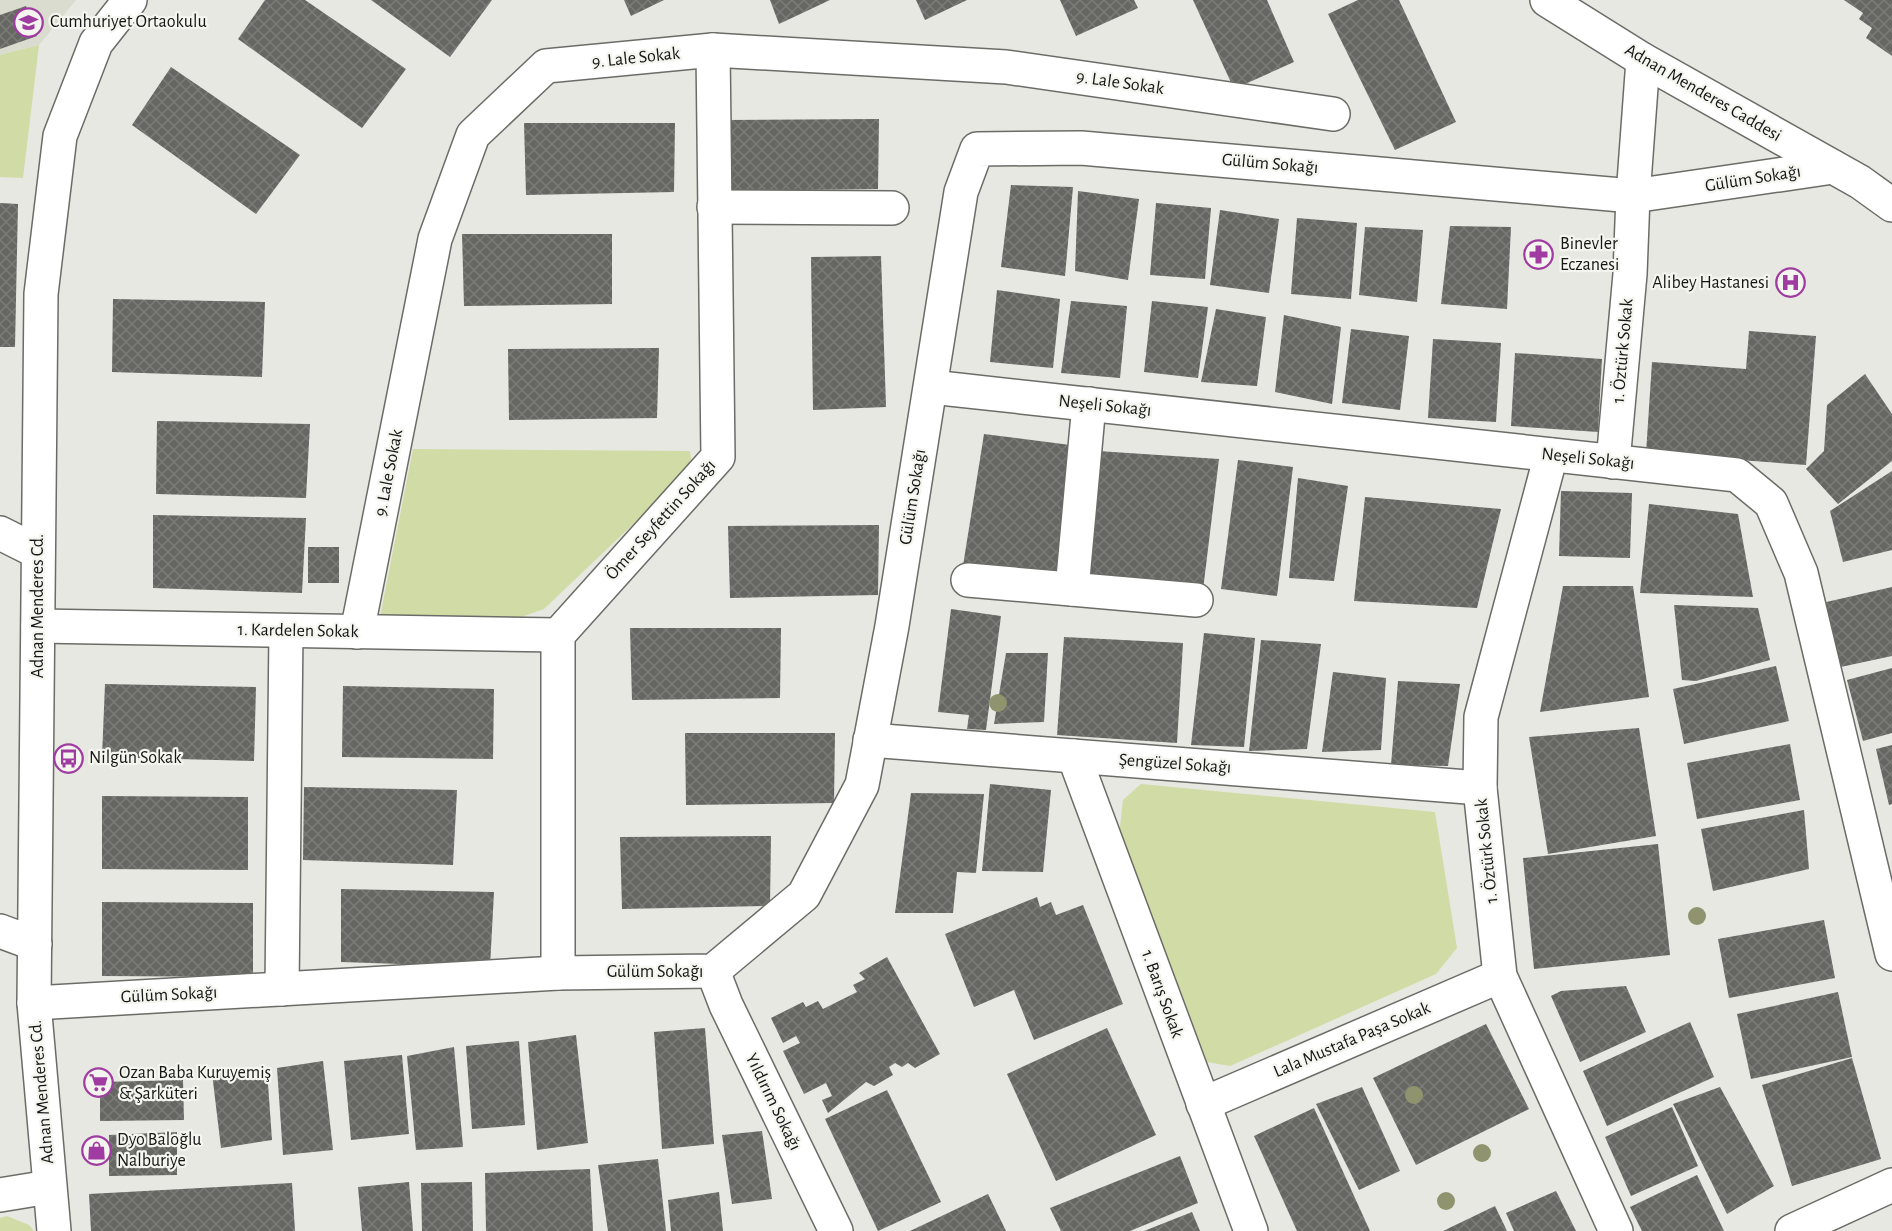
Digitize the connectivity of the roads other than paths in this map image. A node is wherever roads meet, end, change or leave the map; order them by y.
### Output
1 (129, 0) edge
2 (1547, 0) edge
3 (1585, 10) edge
4 (713, 50) junction
5 (1643, 60) junction
6 (1333, 114) dead end
7 (1847, 174) junction
8 (1892, 182) edge
9 (1633, 196) junction
10 (1892, 205) edge
11 (714, 207) junction
12 (892, 208) dead end
13 (931, 387) junction
14 (1089, 404) junction
15 (1551, 455) junction
16 (1613, 462) junction
17 (0, 533) edge
18 (38, 552) junction
19 (968, 579) dead end
20 (1072, 589) junction
21 (1196, 600) dead end
22 (38, 626) junction
23 (286, 631) junction
24 (357, 632) junction
25 (558, 635) junction
26 (870, 740) junction
27 (1074, 756) junction
28 (1480, 788) junction
29 (0, 931) edge
30 (35, 944) junction
31 (1892, 954) edge
32 (713, 971) junction
33 (558, 973) junction
34 (1500, 976) junction
35 (282, 989) junction
36 (34, 1003) junction
37 (1203, 1104) junction
38 (1892, 1185) edge
39 (49, 1187) junction
40 (0, 1195) edge
41 (54, 1231) edge
42 (836, 1231) edge
43 (1251, 1231) edge
44 (1617, 1231) edge
45 (1792, 1231) edge

1 - 18 street, Adnan Menderes Cd.
2 - 3 street, Adnan Menderes Caddesi
3 - 5 street, Adnan Menderes Caddesi
4 - 6 street, 9. Lale Sokak
4 - 11 street, Ömer Seyfettin Sokağı
4 - 24 street, 9. Lale Sokak
5 - 7 street, Adnan Menderes Caddesi
5 - 9 street, 1. Öztürk Sokak
7 - 8 street, Gülüm Sokağı
7 - 9 street, Gülüm Sokağı
7 - 10 street, Adnan Menderes Caddesi
9 - 13 street, Gülüm Sokağı
9 - 16 street, 1. Öztürk Sokak
11 - 12 street
11 - 25 street, Ömer Seyfettin Sokağı
13 - 14 street, Neşeli Sokağı
13 - 26 street, Gülüm Sokağı
14 - 15 street, Neşeli Sokağı
14 - 20 street
15 - 16 street, Neşeli Sokağı
15 - 28 street, 1. Öztürk Sokak
16 - 31 street, Neşeli Sokağı
17 - 18 street
18 - 22 street, Adnan Menderes Cd.
19 - 20 street
20 - 21 street
22 - 23 street, 1. Kardelen Sokak
22 - 30 street, Adnan Menderes Cd.
23 - 24 street, 1. Kardelen Sokak
23 - 35 street
24 - 25 street, 1. Kardelen Sokak
25 - 33 street
26 - 27 street, Şengüzel Sokağı
26 - 32 street, Gülüm Sokağı
27 - 28 street, Şengüzel Sokağı
27 - 37 street, 1. Barış Sokak
28 - 34 street, 1. Öztürk Sokak
29 - 30 street
30 - 36 street, Adnan Menderes Cd.
32 - 33 street, Gülüm Sokağı
32 - 42 street, Yıldırım Sokağı
33 - 35 street, Gülüm Sokağı
34 - 37 street, Lala Mustafa Paşa Sokak
34 - 44 street, 1. Öztürk Sokak
35 - 36 street, Gülüm Sokağı
36 - 39 street, Adnan Menderes Cd.
37 - 43 street, 1. Barış Sokak
38 - 45 street
39 - 40 street
39 - 41 street, Adnan Menderes Cd.

